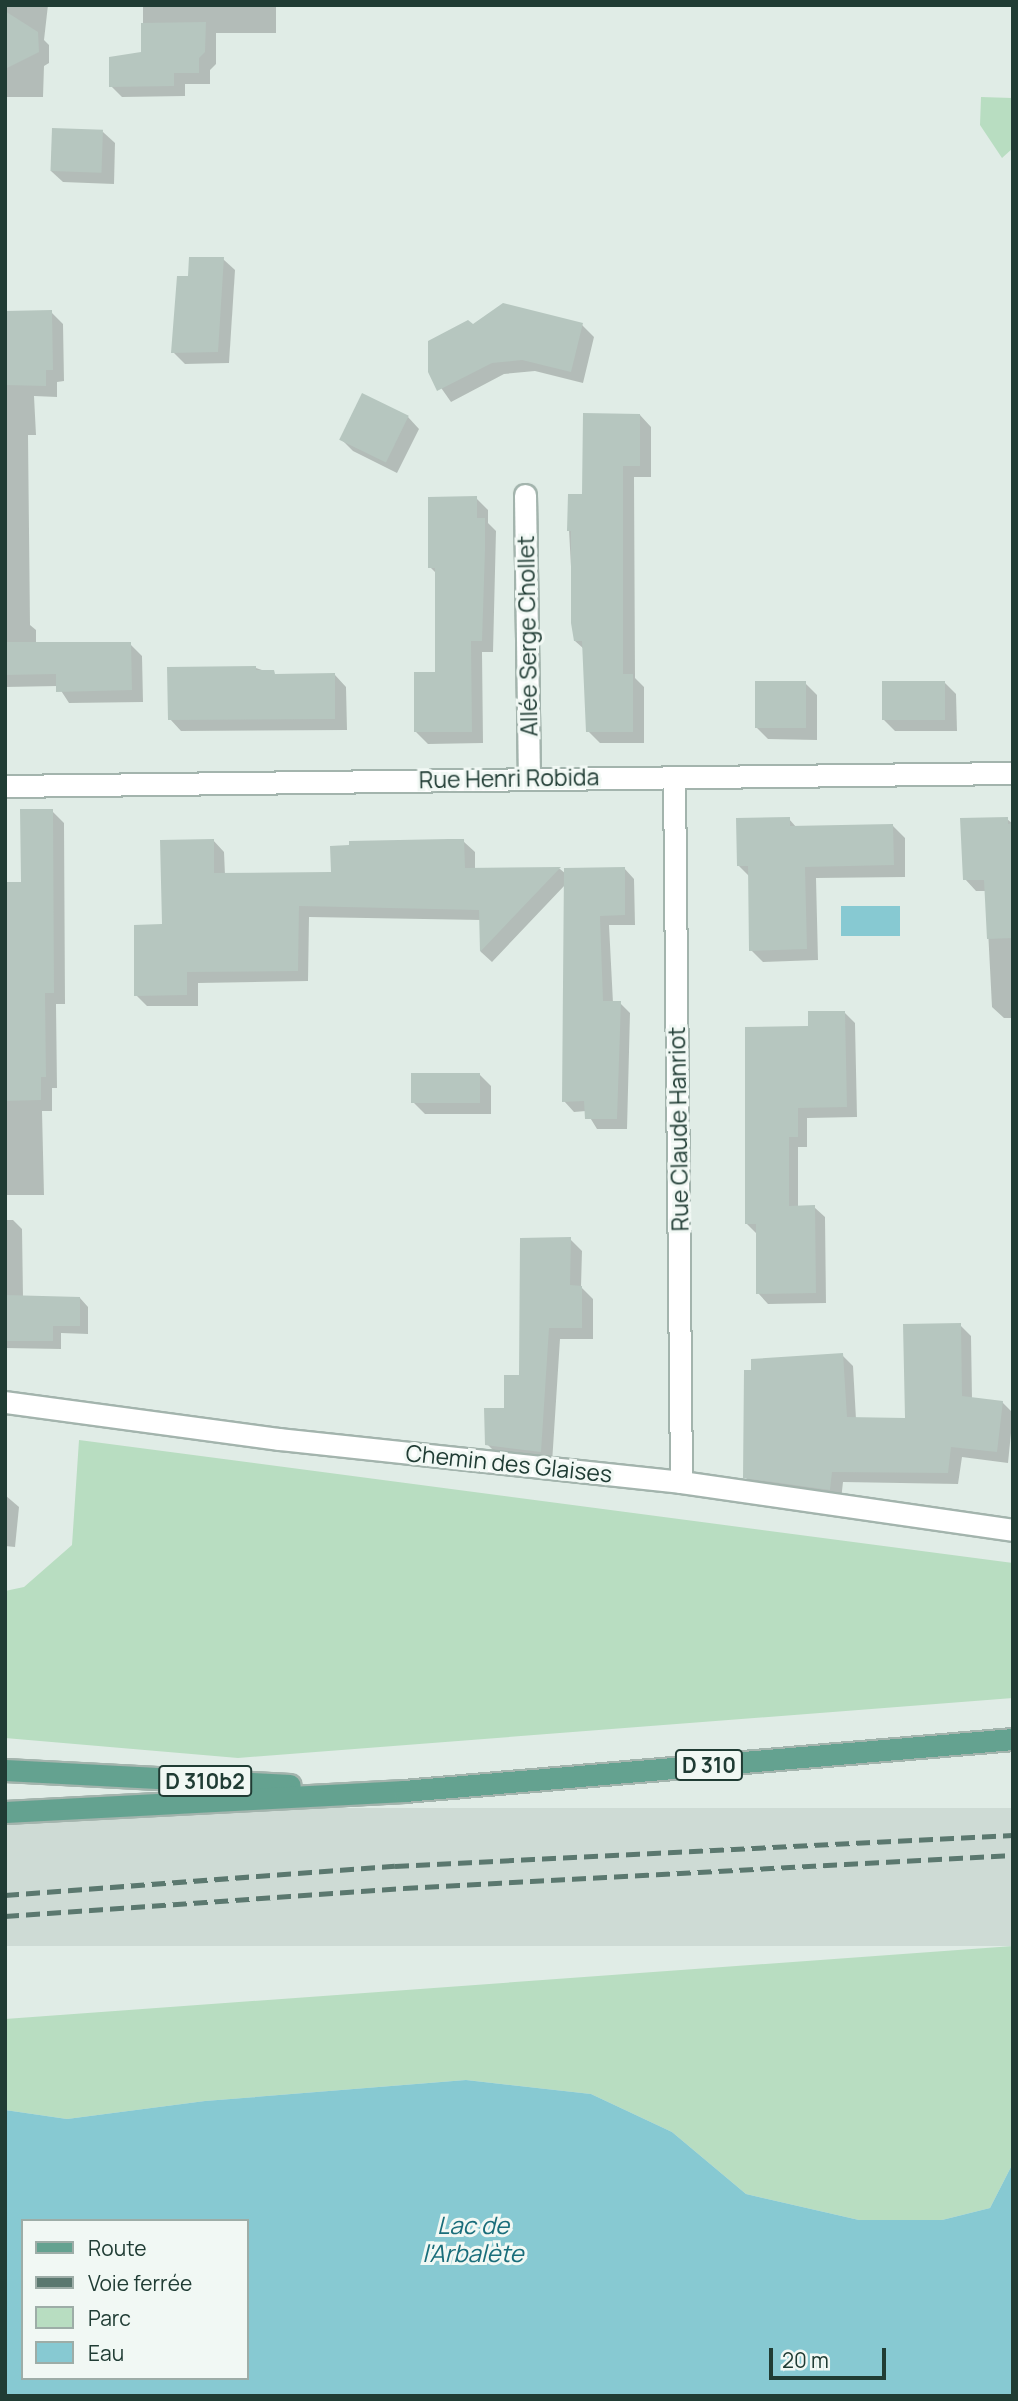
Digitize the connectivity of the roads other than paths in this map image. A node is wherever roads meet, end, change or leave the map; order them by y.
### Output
1 (525, 495) dead end
2 (1013, 773) edge
3 (528, 777) junction
4 (674, 777) junction
5 (5, 786) edge
6 (5, 1402) edge
7 (681, 1482) junction
8 (1013, 1530) edge
9 (1013, 1739) edge
10 (5, 1770) edge
11 (404, 1791) junction
12 (5, 1812) edge

1 - 3 street, Allée Serge Chollet
2 - 4 street, Rue Henri Robida
3 - 4 street, Rue Henri Robida
3 - 5 street, Rue Henri Robida
4 - 7 street, Rue Claude Hanriot
6 - 7 street, Chemin des Glaises
7 - 8 street, Chemin des Glaises
9 - 11 main road, D 310
10 - 11 main road, D 310b2
11 - 12 main road, D 310

